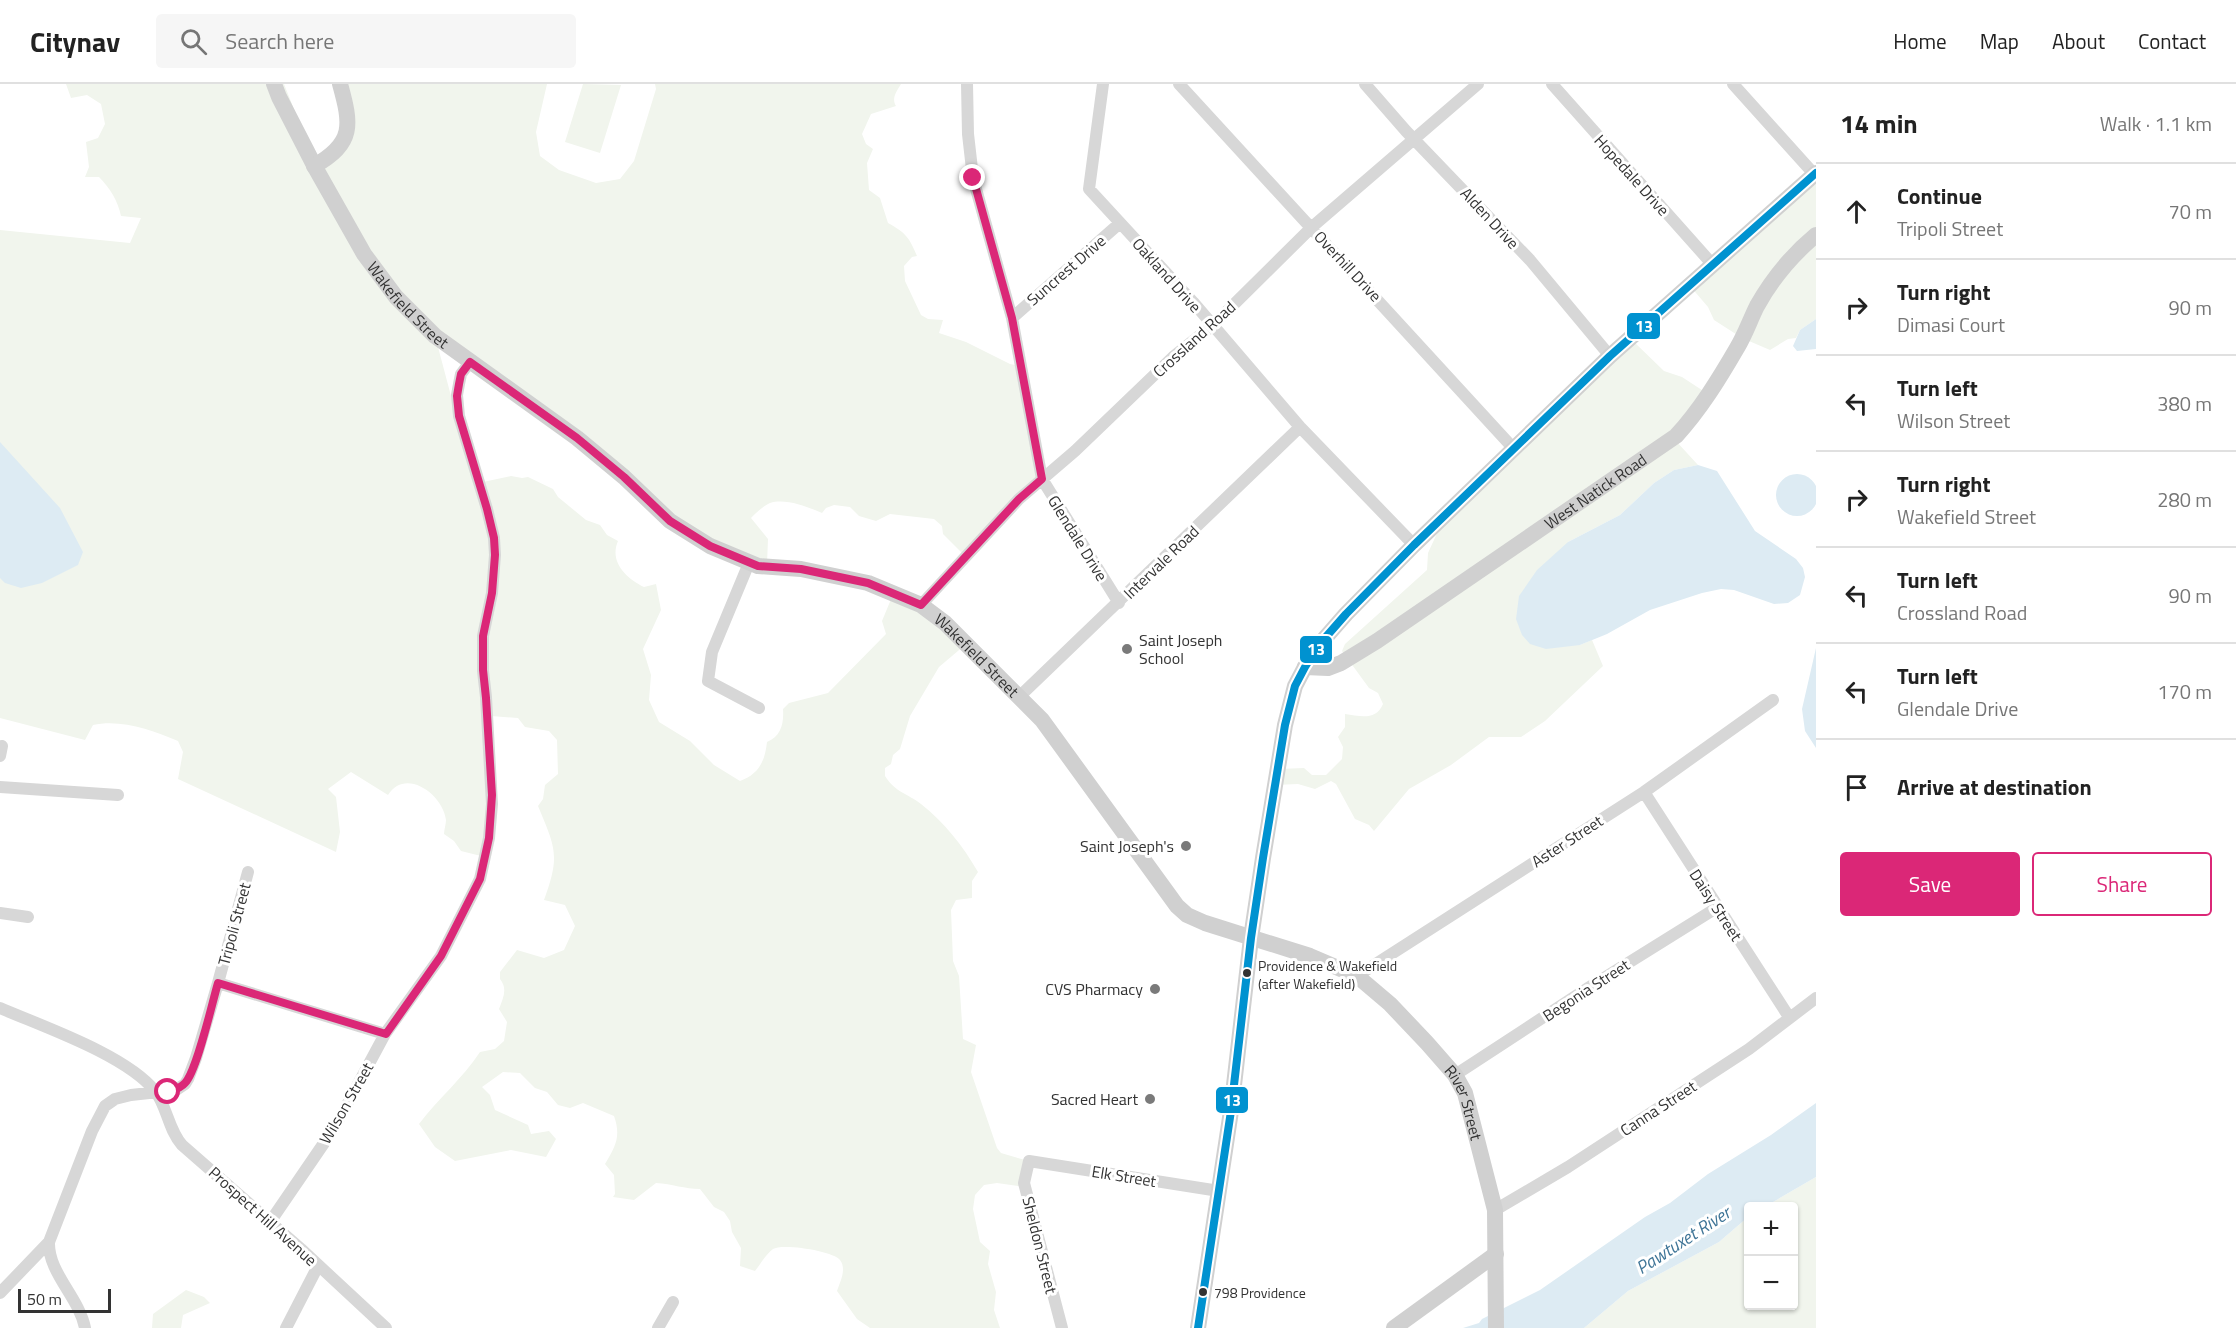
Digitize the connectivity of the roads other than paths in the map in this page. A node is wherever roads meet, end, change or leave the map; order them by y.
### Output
1 (274, 84) edge
2 (340, 84) edge
3 (967, 84) edge
4 (1103, 84) edge
5 (1179, 84) edge
6 (1365, 84) edge
7 (1478, 84) edge
8 (1552, 84) edge
9 (1733, 84) edge
10 (1415, 139) junction
11 (314, 166) junction
12 (1815, 174) edge
13 (1120, 223) junction
14 (1312, 227) junction
15 (1816, 235) edge
16 (1713, 265) junction
17 (1012, 318) junction
18 (1213, 325) junction
19 (1610, 357) junction
20 (470, 362) junction
21 (1300, 427) junction
22 (1514, 449) junction
23 (1042, 479) junction
24 (1414, 545) junction
25 (749, 563) junction
26 (1119, 603) junction
27 (921, 605) junction
28 (1305, 668) junction
29 (1020, 696) junction
30 (1773, 700) dead end
31 (759, 708) dead end
32 (0, 786) edge
33 (1644, 792) junction
34 (118, 795) dead end
35 (248, 872) dead end
36 (1718, 907) junction
37 (0, 913) edge
38 (27, 917) dead end
39 (1251, 938) junction
40 (1357, 976) junction
41 (218, 983) junction
42 (1816, 998) edge
43 (0, 1008) edge
44 (1790, 1017) junction
45 (386, 1034) junction
46 (1455, 1075) junction
47 (156, 1092) junction
48 (1029, 1161) joint
49 (1219, 1191) junction
50 (1495, 1210) junction
51 (270, 1222) junction
52 (49, 1242) junction
53 (1496, 1254) junction
54 (318, 1266) junction
55 (0, 1293) edge
56 (673, 1302) dead end
57 (85, 1328) edge
58 (286, 1328) edge
59 (386, 1328) edge
60 (658, 1328) edge
61 (1062, 1328) edge
62 (1198, 1328) edge
63 (1394, 1328) edge
64 (1496, 1328) edge

1 - 11 street, Wakefield Street
2 - 11 street
3 - 17 street, Glendale Drive
4 - 13 street, Oakland Drive
5 - 14 street, Overhill Drive
6 - 10 street, Alden Drive
7 - 10 street, Crossland Road
8 - 16 street, Hopedale Drive
9 - 12 street
10 - 14 street, Crossland Road
10 - 19 street, Alden Drive
11 - 20 street, Wakefield Street
12 - 16 street
13 - 17 street, Suncrest Drive
13 - 18 street, Oakland Drive
14 - 18 street, Crossland Road
14 - 22 street, Overhill Drive
15 - 28 street, West Natick Road
16 - 19 street
17 - 23 street, Glendale Drive
18 - 21 street, Oakland Drive
18 - 23 street, Crossland Road
19 - 22 street
20 - 25 street, Wakefield Street
20 - 45 street, Wilson Street
21 - 24 street, Oakland Drive
21 - 26 street, Intervale Road
22 - 24 street
23 - 26 street, Glendale Drive
23 - 27 street, Crossland Road
24 - 28 street
25 - 27 street, Wakefield Street
25 - 31 street
26 - 29 street, Intervale Road
27 - 29 street, Wakefield Street
28 - 39 street
29 - 39 street, Wakefield Street
30 - 33 street, Aster Street
32 - 34 street
33 - 36 street, Daisy Street
33 - 40 street, Aster Street
35 - 41 street, Tripoli Street
36 - 44 street, Daisy Street
36 - 46 street, Begonia Street
37 - 38 street
39 - 40 street, River Street
39 - 49 street
40 - 46 street, River Street
41 - 45 street
41 - 47 street, Tripoli Street
42 - 44 street, Canna Street
43 - 47 street
44 - 50 street, Canna Street
45 - 51 street, Wilson Street
46 - 50 street, River Street
47 - 51 street, Prospect Hill Avenue
47 - 52 street, Tripoli Street
48 - 49 street, Elk Street
48 - 61 street, Sheldon Street
49 - 62 street
50 - 53 street, River Street
51 - 54 street, Prospect Hill Avenue
52 - 55 street
52 - 57 street
53 - 63 street
53 - 64 street, River Street
54 - 58 street
54 - 59 street, Prospect Hill Avenue
56 - 60 street

